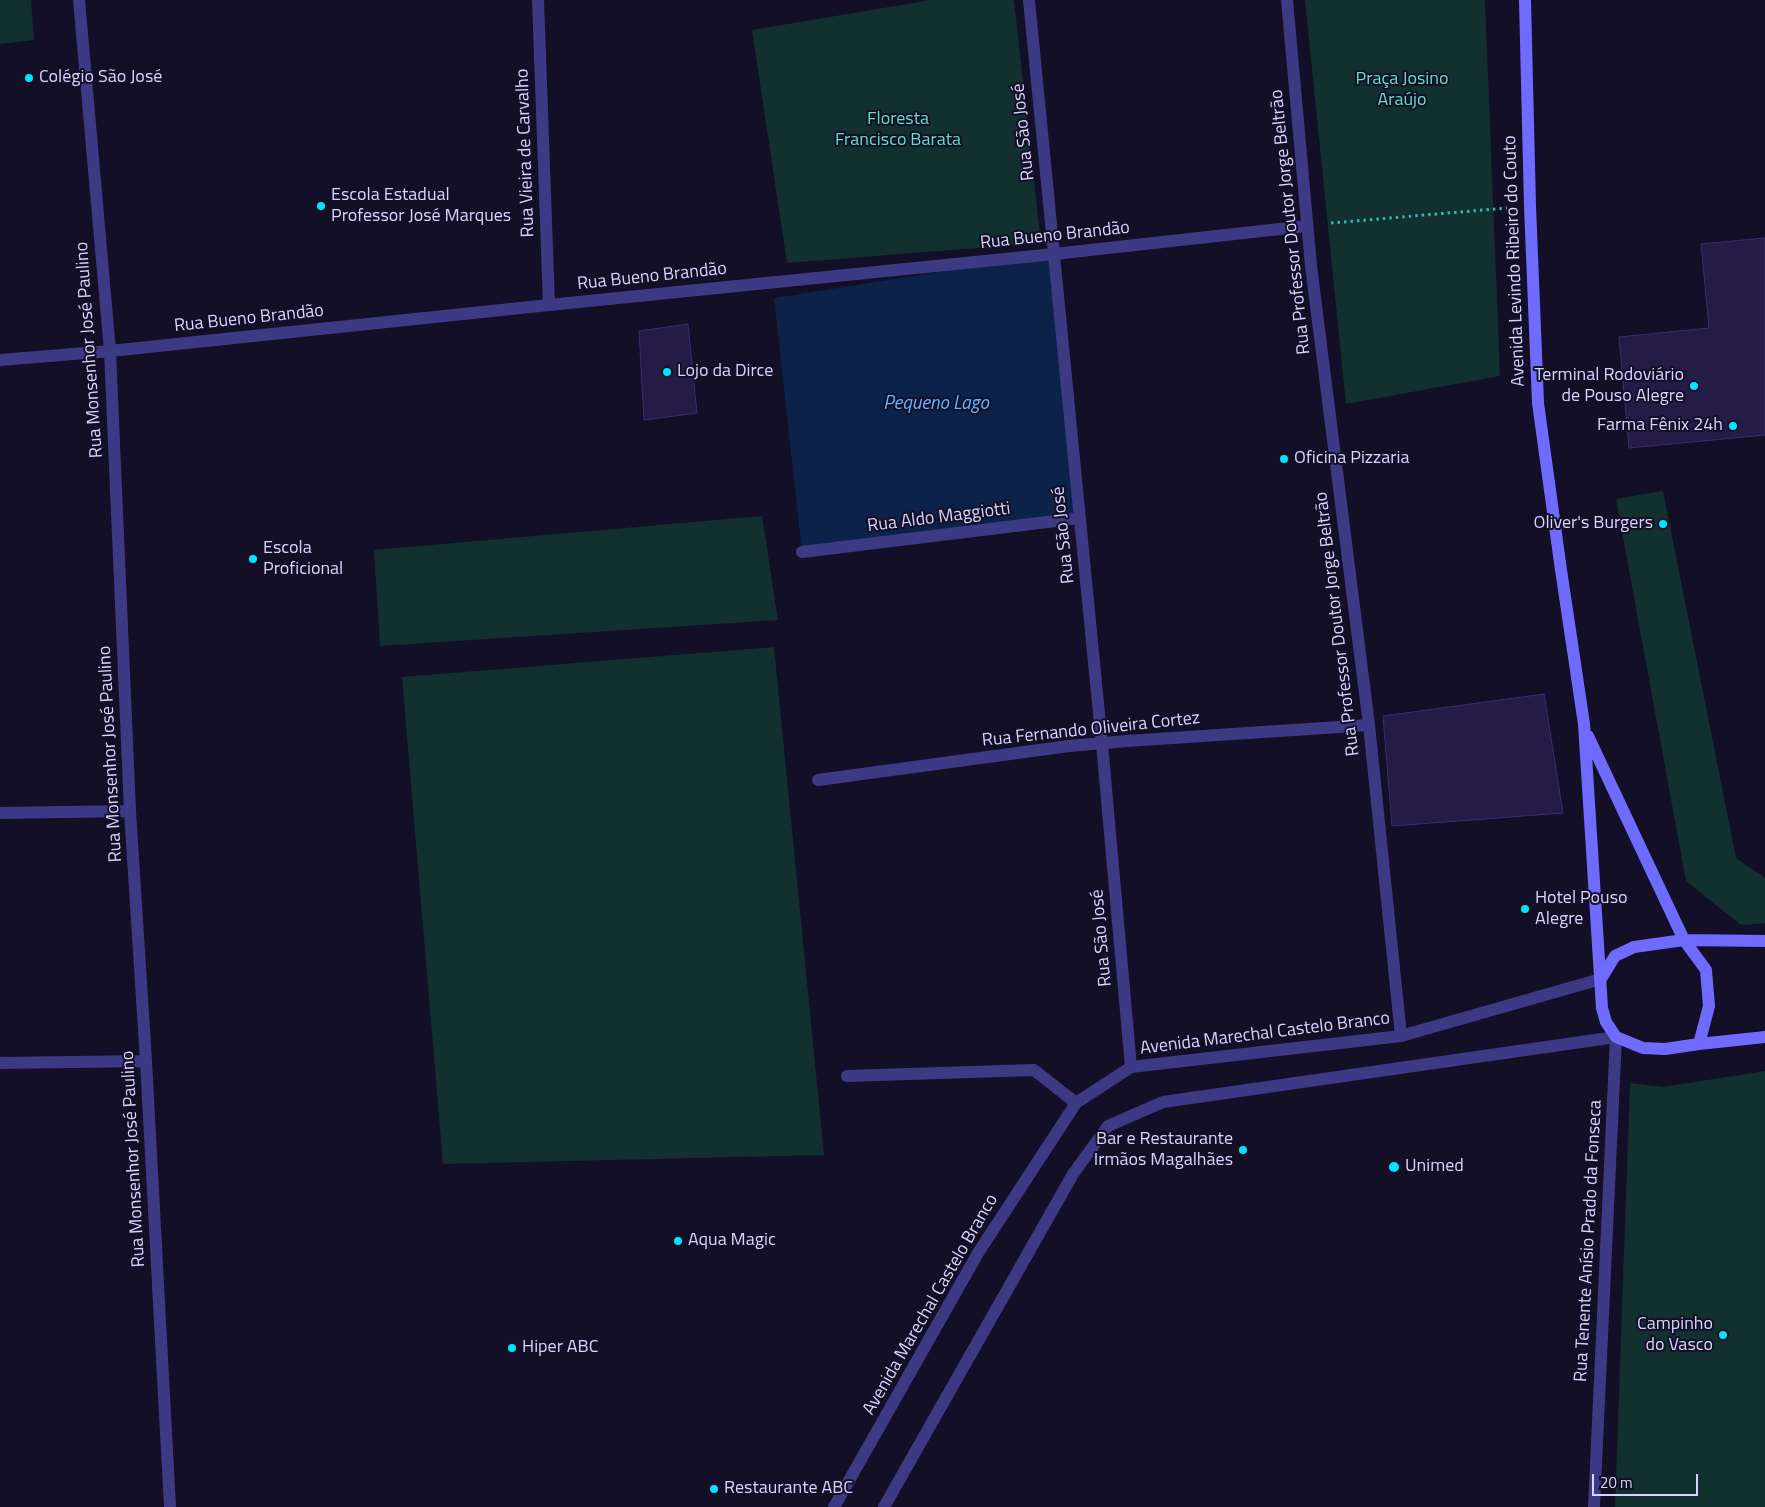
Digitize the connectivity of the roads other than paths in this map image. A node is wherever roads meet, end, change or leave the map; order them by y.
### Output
1 (79, 0) edge
2 (538, 0) edge
3 (1029, 0) edge
4 (1287, 0) edge
5 (1525, 0) edge
6 (1307, 226) junction
7 (1054, 254) junction
8 (549, 304) junction
9 (110, 351) junction
10 (0, 360) edge
11 (1080, 518) junction
12 (802, 552) dead end
13 (1369, 725) junction
14 (1584, 728) junction
15 (1102, 744) junction
16 (818, 780) dead end
17 (130, 811) junction
18 (0, 813) edge
19 (1684, 940) junction
20 (1765, 941) edge
21 (1601, 979) junction
22 (1400, 1036) junction
23 (1616, 1037) junction
24 (1765, 1037) edge
25 (1700, 1044) junction
26 (146, 1061) junction
27 (0, 1063) edge
28 (1131, 1067) junction
29 (847, 1076) dead end
30 (1076, 1104) junction
31 (170, 1507) edge
32 (834, 1507) edge
33 (884, 1507) edge
34 (1594, 1507) edge

1 - 9 street, Rua Monsenhor José Paulino
2 - 8 street, Rua Vieira de Carvalho
3 - 7 street, Rua São José
4 - 6 street, Rua Professor Doutor Jorge Beltrão
5 - 14 main road, Avenida Levindo Ribeiro do Couto
6 - 7 street, Rua Bueno Brandão
6 - 13 street, Rua Professor Doutor Jorge Beltrão
7 - 8 street, Rua Bueno Brandão
7 - 11 street, Rua São José
8 - 9 street, Rua Bueno Brandão
9 - 10 street, Rua Bueno Brandão
9 - 17 street, Rua Monsenhor José Paulino
11 - 12 street, Rua Aldo Maggiotti
11 - 15 street, Rua São José
13 - 15 street, Rua Fernando Oliveira Cortez
13 - 22 street, Rua Professor Doutor Jorge Beltrão
14 - 19 main road, Avenida Levindo Ribeiro do Couto
14 - 21 main road, Avenida Levindo Ribeiro do Couto
15 - 16 street, Rua Fernando Oliveira Cortez
15 - 28 street, Rua São José
17 - 18 street
17 - 26 street, Rua Monsenhor José Paulino
19 - 20 main road
19 - 21 main road
19 - 25 main road
21 - 22 street, Avenida Marechal Castelo Branco
21 - 23 main road
22 - 28 street, Avenida Marechal Castelo Branco
23 - 25 main road
23 - 33 street
23 - 34 street, Rua Tenente Anísio Prado da Fonseca
24 - 25 main road
26 - 27 street
26 - 31 street, Rua Monsenhor José Paulino
28 - 30 street, Avenida Marechal Castelo Branco
29 - 30 street
30 - 32 street, Avenida Marechal Castelo Branco

